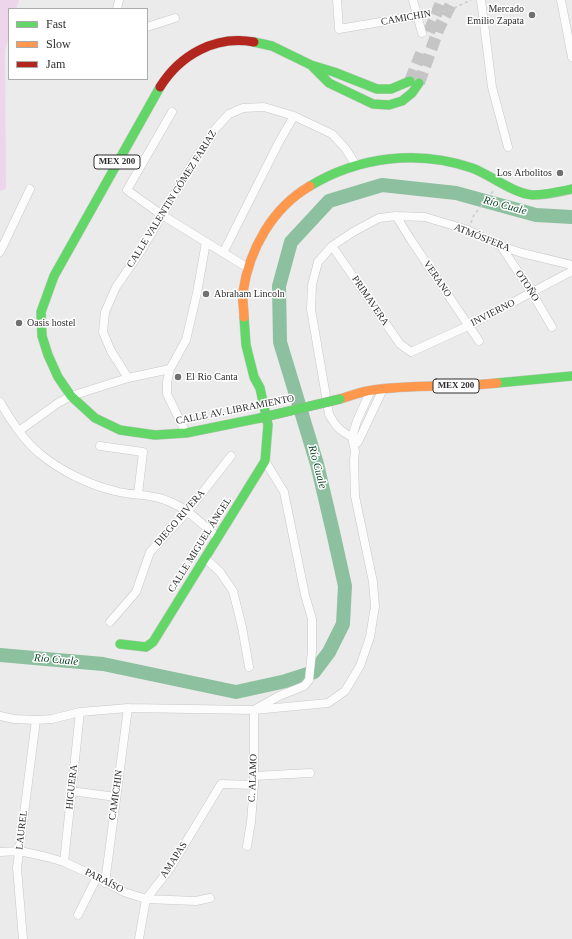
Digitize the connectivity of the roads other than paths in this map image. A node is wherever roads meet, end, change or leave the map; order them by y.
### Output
1 (337, 0) edge
2 (413, 0) edge
3 (481, 0) edge
4 (560, 0) edge
5 (416, 16) junction
6 (175, 18) dead end
7 (148, 27) edge
8 (422, 33) dead end
9 (572, 57) edge
10 (311, 65) junction
11 (172, 112) dead end
12 (294, 116) junction
13 (508, 147) dead end
14 (356, 165) junction
15 (30, 189) dead end
16 (572, 189) edge
17 (162, 215) junction
18 (396, 216) junction
19 (206, 242) junction
20 (332, 246) junction
21 (502, 246) junction
22 (0, 252) edge
23 (223, 252) junction
24 (572, 265) edge
25 (248, 268) junction
26 (572, 271) edge
27 (532, 293) junction
28 (468, 326) junction
29 (552, 327) dead end
30 (479, 341) dead end
31 (411, 352) joint
32 (170, 369) junction
33 (572, 376) edge
34 (128, 378) junction
35 (383, 389) junction
36 (371, 390) junction
37 (71, 396) junction
38 (0, 402) edge
39 (19, 430) junction
40 (186, 433) junction
41 (356, 438) junction
42 (100, 446) dead end
43 (231, 456) dead end
44 (265, 461) junction
45 (138, 494) junction
46 (188, 511) junction
47 (217, 537) junction
48 (204, 558) junction
49 (110, 622) dead end
50 (120, 644) dead end
51 (249, 667) dead end
52 (128, 708) junction
53 (254, 710) junction
54 (80, 712) junction
55 (0, 716) edge
56 (36, 720) junction
57 (310, 773) dead end
58 (254, 776) junction
59 (254, 785) junction
60 (71, 791) junction
61 (116, 797) junction
62 (247, 846) dead end
63 (20, 851) junction
64 (0, 852) edge
65 (64, 862) junction
66 (97, 877) junction
67 (105, 883) junction
68 (210, 898) dead end
69 (146, 899) junction
70 (78, 915) dead end
71 (23, 939) edge
72 (139, 939) edge

1 - 5 street, CAMICHIN
2 - 5 street
3 - 13 street
4 - 9 street
5 - 8 street
6 - 7 street
10 - 10 main road, CALLE AV. LIBRAMIENTO / MEX 200
10 - 37 main road, CALLE AV. LIBRAMIENTO / MEX 200
11 - 17 street
12 - 14 street, CALLE VALENTIN GÓMEZ FARIAZ
12 - 17 street, CALLE VALENTIN GÓMEZ FARIAZ
12 - 23 street
14 - 16 main road, CALLE MIGUEL ÁNGEL
14 - 25 main road, CALLE MIGUEL ÁNGEL
15 - 22 street
17 - 19 street
17 - 34 street, CALLE VALENTIN GÓMEZ FARIAZ
18 - 20 street, ATMÓSFERA
18 - 21 street, ATMÓSFERA
18 - 28 street, VERANO
19 - 23 street
19 - 32 street
20 - 31 street, PRIMAVERA
20 - 41 street, ATMÓSFERA
21 - 24 street, ATMÓSFERA
21 - 27 street, OTOÑO
23 - 25 street
25 - 44 main road, CALLE MIGUEL ÁNGEL
26 - 27 street, INVIERNO
27 - 28 street, INVIERNO
27 - 29 street, OTOÑO
28 - 30 street, VERANO
28 - 31 street, INVIERNO
32 - 34 street
32 - 40 street
33 - 35 main road, CALLE AV. LIBRAMIENTO / MEX 200
34 - 37 street
35 - 36 main road, CALLE AV. LIBRAMIENTO / MEX 200
35 - 41 street
36 - 40 main road, CALLE AV. LIBRAMIENTO / MEX 200, bridge
36 - 41 street
37 - 39 street
37 - 40 main road, CALLE AV. LIBRAMIENTO / MEX 200
38 - 39 street
39 - 45 street
41 - 53 street
42 - 45 street
43 - 46 street, DIEGO RIVERA
44 - 47 main road, CALLE MIGUEL ÁNGEL
44 - 53 street
45 - 46 street
46 - 47 street
46 - 49 street, DIEGO RIVERA
47 - 48 main road, CALLE MIGUEL ÁNGEL
48 - 50 main road, CALLE MIGUEL ÁNGEL
48 - 51 street
52 - 53 street
52 - 54 street
52 - 61 street, CAMICHIN
53 - 58 street, C. ALAMO
54 - 56 street
54 - 60 street, HIGUERA
55 - 56 street
56 - 63 street, LAUREL
57 - 58 street
58 - 59 street, C. ALAMO
59 - 62 street, C. ALAMO
59 - 69 street, AMAPAS
60 - 61 street
60 - 65 street, HIGUERA
61 - 67 street, CAMICHIN
63 - 64 street, PARAÍSO
63 - 65 street, PARAÍSO
63 - 71 street, LAUREL
65 - 66 street, PARAÍSO
66 - 67 street, PARAÍSO
66 - 70 street
67 - 69 street, PARAÍSO
68 - 69 street, PARAÍSO
69 - 72 street, AMAPAS

